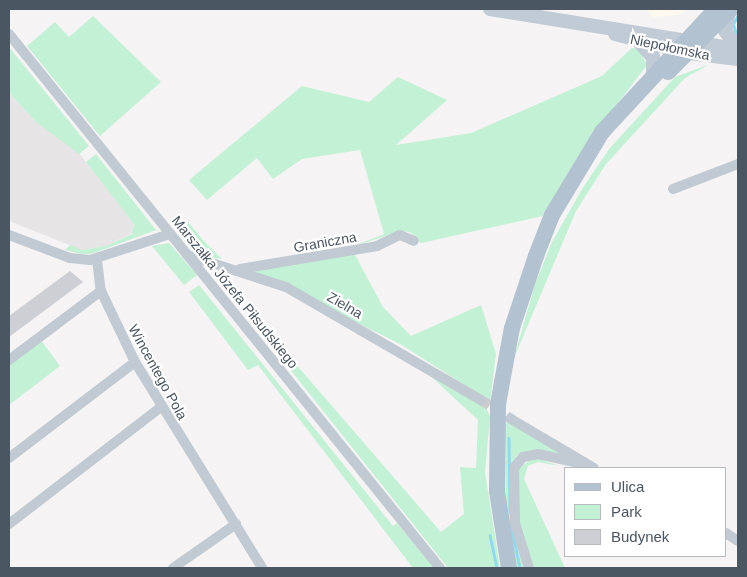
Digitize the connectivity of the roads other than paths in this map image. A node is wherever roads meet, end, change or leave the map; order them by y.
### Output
1 (493, 9) edge
2 (726, 9) edge
3 (603, 29) junction
4 (9, 34) edge
5 (636, 41) junction
6 (688, 45) junction
7 (738, 48) edge
8 (714, 57) junction
9 (738, 59) edge
10 (661, 73) junction
11 (738, 164) edge
12 (673, 189) dead end
13 (170, 234) junction
14 (9, 235) edge
15 (414, 241) dead end
16 (186, 254) junction
17 (97, 260) junction
18 (237, 270) junction
19 (101, 291) junction
20 (9, 360) edge
21 (135, 362) junction
22 (481, 400) tunnel mouth
23 (161, 407) junction
24 (511, 419) tunnel mouth
25 (9, 458) edge
26 (583, 464) junction
27 (591, 467) edge
28 (9, 524) edge
29 (236, 524) junction
30 (727, 534) edge
31 (738, 541) edge
32 (173, 568) edge
33 (262, 568) edge
34 (440, 568) edge
35 (509, 568) edge
36 (529, 568) edge

1 - 3 main road, Niepołomska
2 - 6 main road
2 - 7 main road
3 - 5 main road, Niepołomska
3 - 6 main road, Niepołomska
4 - 13 street, Marszałka Józefa Piłsudskiego
5 - 6 main road, Niepołomska
5 - 10 main road
6 - 7 main road, Niepołomska
6 - 8 main road, Niepołomska
6 - 10 main road
8 - 9 main road, Niepołomska
8 - 10 main road
10 - 35 main road
11 - 12 street
13 - 16 street, Marszałka Józefa Piłsudskiego
13 - 17 street
14 - 17 street
15 - 18 street, Graniczna
16 - 18 street, Zielna
16 - 34 street, Marszałka Józefa Piłsudskiego
17 - 19 street, Wincentego Pola
18 - 22 street, Zielna
19 - 20 street
19 - 21 street, Wincentego Pola
21 - 23 street, Wincentego Pola
21 - 25 street
23 - 28 street
23 - 29 street, Wincentego Pola
24 - 26 street
26 - 27 street
26 - 36 street
29 - 32 street
29 - 33 street, Wincentego Pola
30 - 31 street

